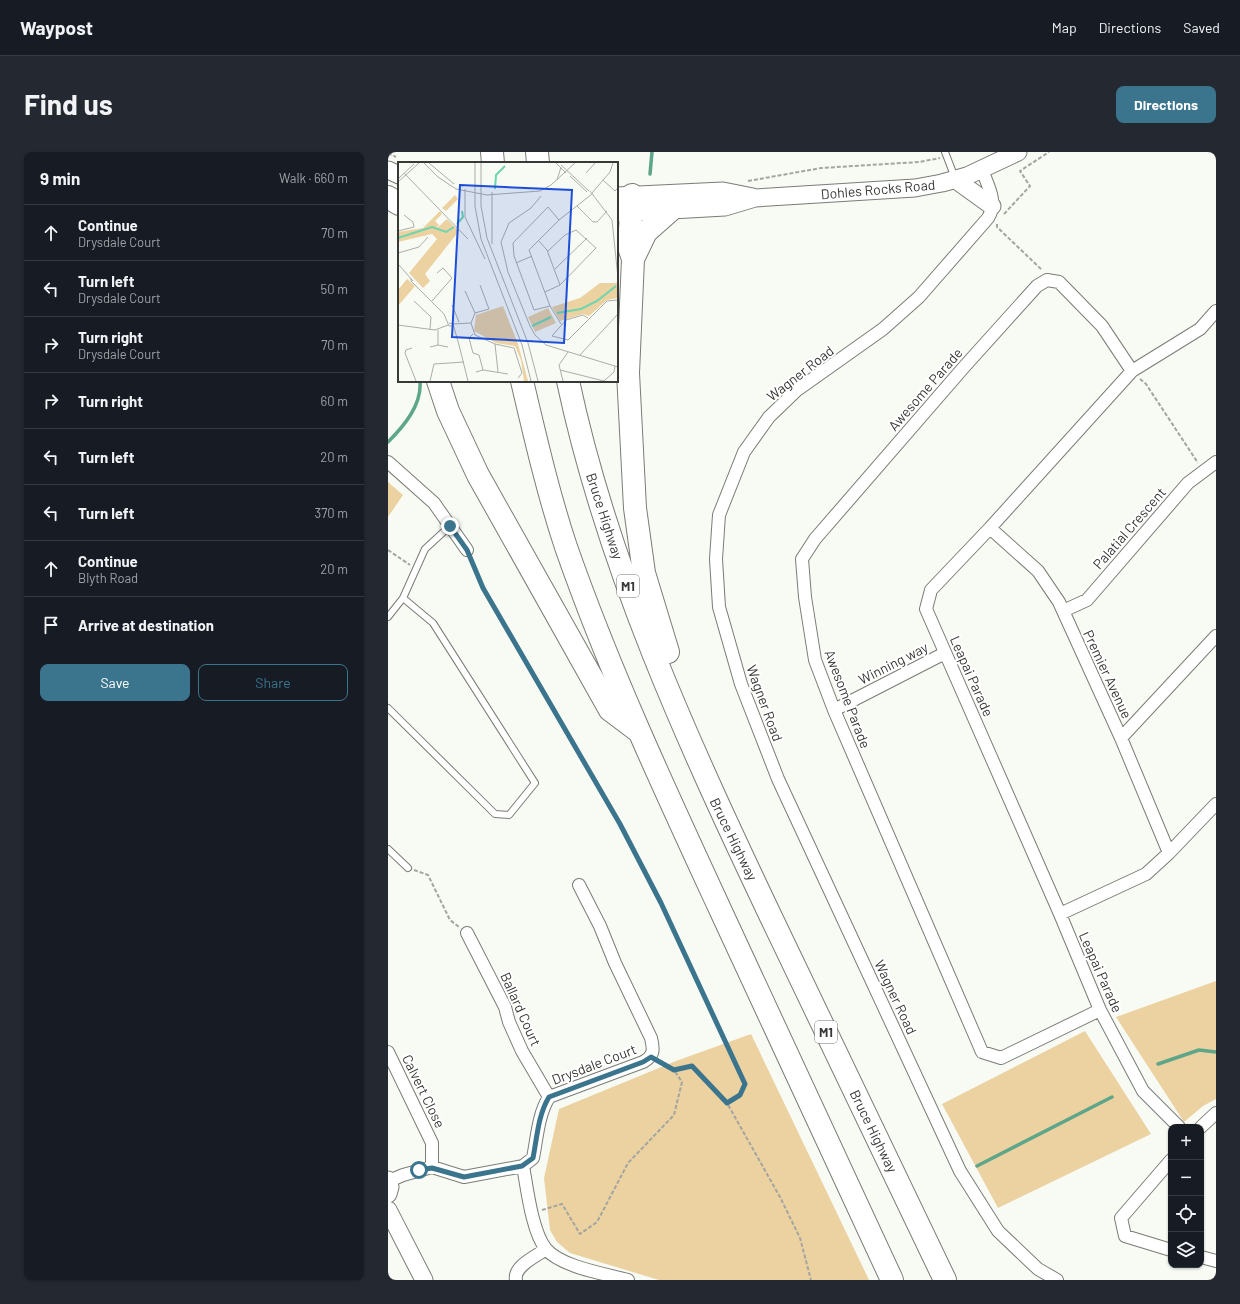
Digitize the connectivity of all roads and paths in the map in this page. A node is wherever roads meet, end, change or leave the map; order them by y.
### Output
1 (492, 152) edge
2 (537, 152) edge
3 (1018, 152) edge
4 (1049, 152) edge
5 (946, 154) edge
6 (388, 158) edge
7 (493, 162) edge
8 (538, 162) edge
9 (982, 170) junction
10 (398, 173) edge
11 (956, 180) junction
12 (744, 181) dead end
13 (388, 188) edge
14 (398, 192) edge
15 (388, 198) edge
16 (755, 198) junction
17 (398, 203) edge
18 (624, 204) edge
19 (672, 210) junction
20 (998, 214) junction
21 (633, 259) junction
22 (1059, 282) junction
23 (1216, 311) edge
24 (1132, 371) junction
25 (438, 382) edge
26 (522, 382) edge
27 (568, 382) edge
28 (388, 462) edge
29 (1216, 462) edge
30 (1199, 466) dead end
31 (450, 526) junction
32 (990, 528) junction
33 (388, 550) edge
34 (467, 550) joint
35 (416, 570) junction
36 (403, 598) junction
37 (1063, 611) junction
38 (388, 617) edge
39 (1216, 636) edge
40 (945, 653) junction
41 (388, 708) edge
42 (834, 710) junction
43 (638, 731) junction
44 (1121, 738) junction
45 (708, 783) junction
46 (1216, 804) edge
47 (388, 849) edge
48 (1169, 853) junction
49 (408, 868) joint
50 (579, 885) dead end
51 (1060, 914) junction
52 (467, 933) joint
53 (1100, 1010) junction
54 (388, 1052) edge
55 (651, 1057) junction
56 (674, 1070) junction
57 (549, 1097) junction
58 (727, 1103) junction
59 (1216, 1113) edge
60 (1176, 1124) edge
61 (1204, 1124) edge
62 (1168, 1163) edge
63 (522, 1166) junction
64 (432, 1168) junction
65 (388, 1185) edge
66 (388, 1210) edge
67 (533, 1213) junction
68 (546, 1249) junction
69 (1168, 1249) edge
70 (1204, 1258) edge
71 (1216, 1261) edge
72 (424, 1280) edge
73 (516, 1280) edge
74 (628, 1280) edge
75 (811, 1280) edge
76 (892, 1280) edge
77 (945, 1280) edge
78 (1057, 1280) edge

1 - 7 highway
2 - 8 highway
3 - 9 main road, Dohles Rocks Road
4 - 20 path
5 - 11 lane
5 - 12 path
6 - 10 main road
9 - 11 main road, Dohles Rocks Road
9 - 20 street
11 - 16 main road, Dohles Rocks Road
11 - 20 main road
13 - 14 main road
15 - 17 highway
16 - 18 main road, Dohles Rocks Road
16 - 19 main road, Dohles Rocks Road
18 - 19 main road, Dohles Rocks Road
18 - 21 highway
19 - 21 highway
20 - 22 path
20 - 78 street, Wagner Road
21 - 45 highway
22 - 24 street
22 - 42 street, Awesome Parade
23 - 24 street, Leapai Parade
24 - 30 path
24 - 32 street, Leapai Parade
25 - 43 highway
26 - 43 highway
27 - 45 highway, Bruce Highway / M1
28 - 31 street
29 - 37 street, Palatial Crescent
31 - 34 street
31 - 35 lane
32 - 37 street, Premier Avenue
32 - 40 street, Leapai Parade
33 - 35 path
34 - 58 path
35 - 36 lane
36 - 38 lane
36 - 41 lane
37 - 44 street, Premier Avenue
39 - 44 street
40 - 42 street, Winning way
40 - 51 street, Leapai Parade
42 - 53 street, Awesome Parade
43 - 76 highway
44 - 48 street, Premier Avenue
45 - 77 highway, Bruce Highway / M1
46 - 48 street
47 - 49 lane
48 - 51 street
49 - 52 path
50 - 55 street, Drysdale Court
51 - 53 street, Leapai Parade
52 - 57 street, Ballard Court
53 - 60 street, Leapai Parade
54 - 64 street, Calvert Close
55 - 56 path
55 - 57 street, Drysdale Court
56 - 58 path
56 - 67 path
57 - 63 street, Drysdale Court
58 - 75 path
59 - 61 street
62 - 69 street
63 - 64 street
63 - 67 street
64 - 65 street
66 - 72 main road
67 - 68 street
68 - 73 street
68 - 74 street
70 - 71 street

